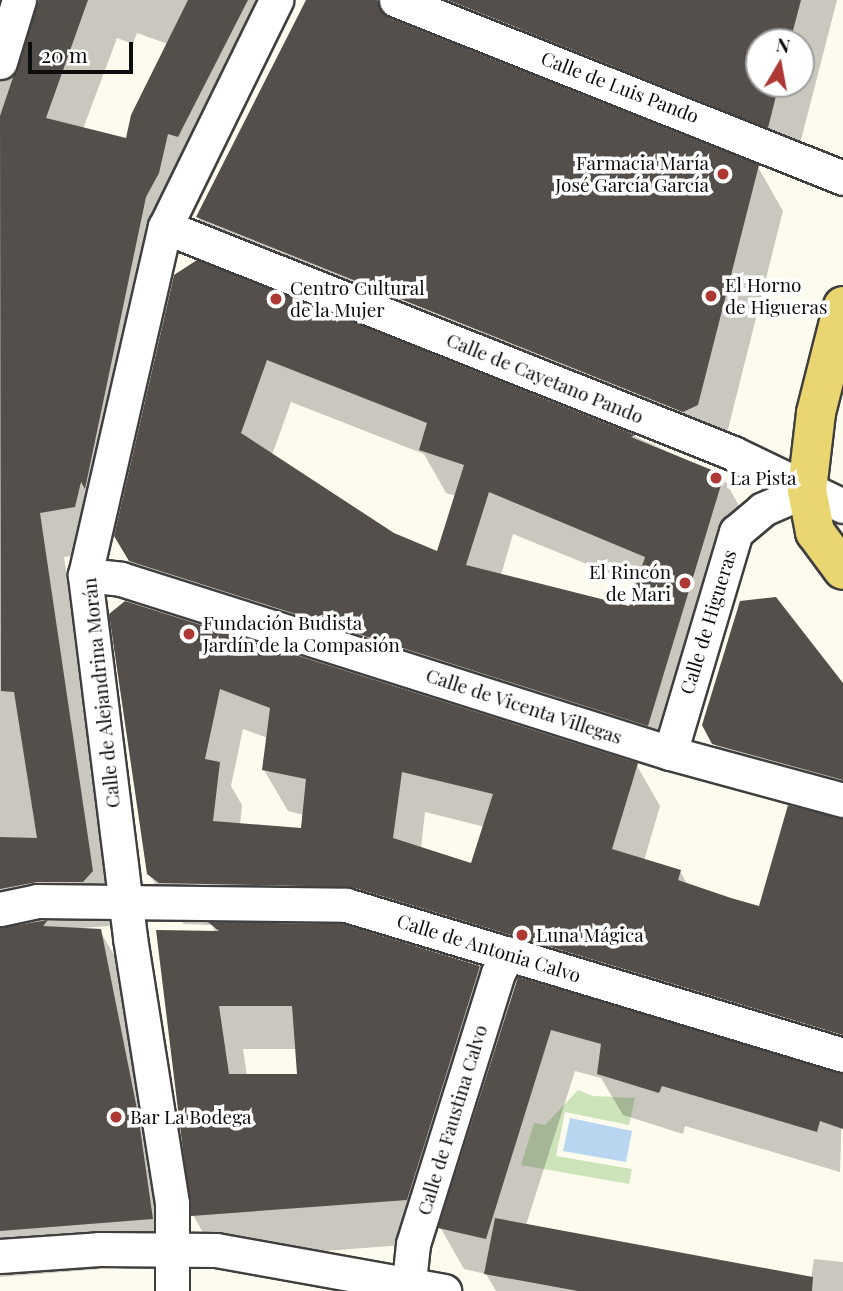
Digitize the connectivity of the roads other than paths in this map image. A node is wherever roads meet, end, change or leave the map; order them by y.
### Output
1 (19, 0) edge
2 (276, 0) edge
3 (396, 0) edge
4 (0, 62) edge
5 (843, 178) edge
6 (165, 227) junction
7 (843, 306) edge
8 (807, 490) junction
9 (843, 506) edge
10 (843, 570) edge
11 (85, 575) junction
12 (670, 753) junction
13 (843, 800) edge
14 (126, 903) junction
15 (0, 909) edge
16 (508, 953) junction
17 (843, 1055) edge
18 (173, 1247) junction
19 (0, 1256) edge
20 (408, 1288) edge
21 (172, 1291) edge
22 (444, 1291) edge

1 - 4 street
2 - 6 street, Calle de Alejandrina Morán
3 - 5 street, Calle de Luis Pando
6 - 8 street, Calle de Cayetano Pando
6 - 11 street, Calle de Alejandrina Morán
7 - 8 main road
8 - 9 street, Calle de Cayetano Pando
8 - 10 main road
8 - 12 street, Calle de Higueras
11 - 12 street, Calle de Vicenta Villegas
11 - 14 street, Calle de Alejandrina Morán
12 - 13 street, Calle de Vicenta Villegas
14 - 15 street, Calle de Antonia Calvo
14 - 16 street, Calle de Antonia Calvo
14 - 18 street, Calle de Alejandrina Morán
16 - 17 street, Calle de Antonia Calvo
16 - 20 street, Calle de Faustina Calvo
18 - 19 street
18 - 20 street
18 - 21 street, Calle de Alejandrina Morán
20 - 22 street

